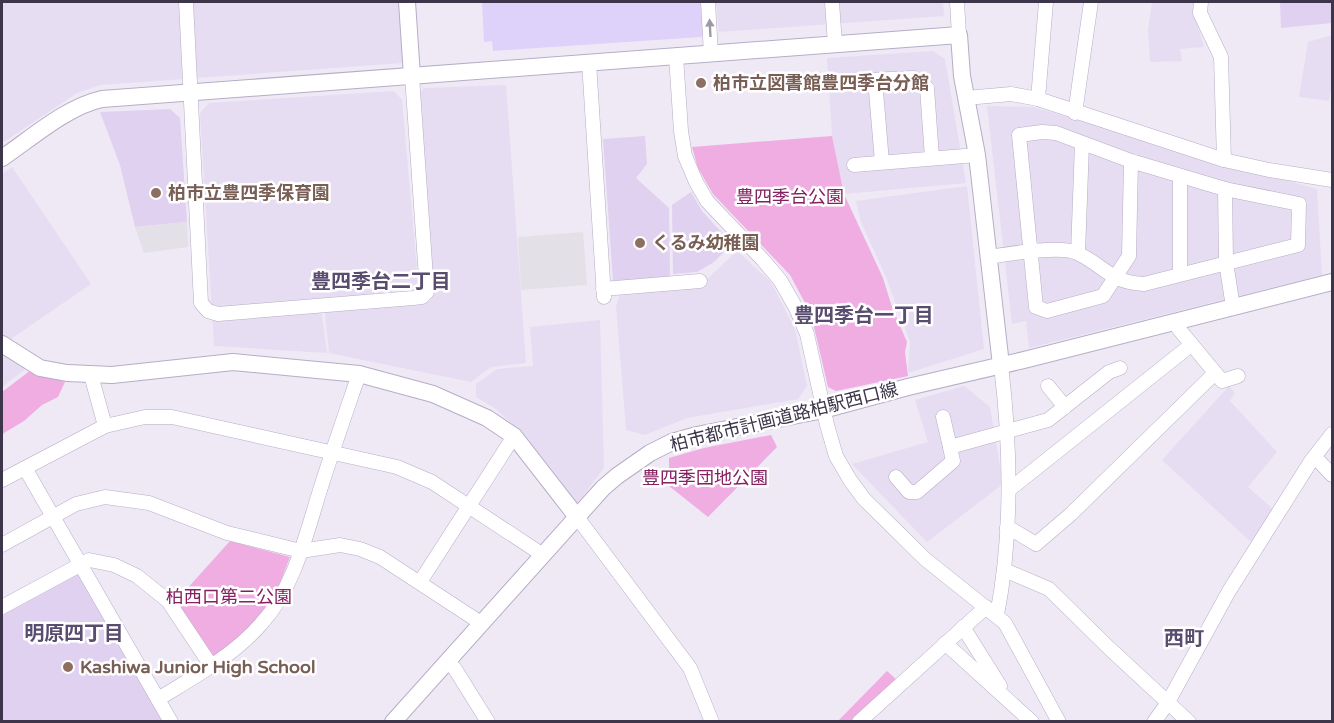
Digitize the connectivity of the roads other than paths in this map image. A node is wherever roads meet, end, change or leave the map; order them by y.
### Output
1 (186, 2) edge
2 (406, 2) edge
3 (708, 2) edge
4 (832, 2) edge
5 (957, 2) edge
6 (1046, 2) edge
7 (1091, 2) edge
8 (1201, 2) edge
9 (959, 35) junction
10 (835, 44) junction
11 (711, 54) junction
12 (676, 56) junction
13 (589, 62) junction
14 (412, 76) junction
15 (875, 80) junction
16 (847, 81) dead end
17 (190, 92) junction
18 (966, 98) junction
19 (1038, 99) junction
20 (1075, 113) junction
21 (1082, 144) junction
22 (976, 155) junction
23 (2, 158) edge
24 (932, 158) junction
25 (1224, 160) junction
26 (1131, 161) junction
27 (882, 162) junction
28 (854, 165) dead end
29 (1180, 176) junction
30 (1332, 180) edge
31 (1225, 189) junction
32 (1032, 252) junction
33 (1078, 253) junction
34 (988, 257) junction
35 (1226, 262) junction
36 (1180, 274) junction
37 (1115, 278) junction
38 (700, 281) dead end
39 (1332, 282) edge
40 (1233, 307) junction
41 (1176, 321) junction
42 (2, 344) edge
43 (1191, 345) junction
44 (1001, 365) junction
45 (1120, 368) dead end
46 (1215, 373) junction
47 (359, 374) junction
48 (91, 375) junction
49 (1238, 376) dead end
50 (1048, 386) dead end
51 (1065, 407) junction
52 (823, 410) junction
53 (943, 417) dead end
54 (105, 426) junction
55 (1008, 431) junction
56 (1332, 434) edge
57 (514, 436) junction
58 (950, 447) junction
59 (332, 452) junction
60 (1315, 457) junction
61 (25, 468) junction
62 (1332, 475) edge
63 (896, 477) dead end
64 (2, 480) edge
65 (1010, 489) junction
66 (468, 507) junction
67 (53, 515) junction
68 (577, 517) junction
69 (1006, 528) junction
70 (2, 545) edge
71 (301, 551) junction
72 (543, 555) junction
73 (80, 563) junction
74 (1004, 572) junction
75 (420, 582) junction
76 (2, 607) edge
77 (991, 611) junction
78 (481, 623) junction
79 (963, 627) junction
80 (945, 643) junction
81 (447, 661) junction
82 (212, 667) junction
83 (158, 699) junction
84 (1009, 700) junction
85 (1167, 704) junction
86 (393, 721) edge
87 (171, 722) edge
88 (488, 722) edge
89 (712, 722) edge
90 (859, 722) edge
91 (1032, 722) edge
92 (1059, 722) edge
93 (1154, 722) edge
94 (1188, 722) edge

1 - 17 street
2 - 14 street
11 -> 3 street
4 - 10 street
5 - 9 street
6 - 19 street
7 - 20 street
8 - 25 street
9 - 10 street
9 - 18 street
10 - 11 street
11 - 12 street
12 - 13 street
12 - 52 street
13 - 14 street
13 - 38 street
14 - 17 street
14 - 17 street
15 - 16 street
15 - 24 street
15 - 27 street
17 - 23 street
18 - 19 street
18 - 22 street
19 - 20 street
20 - 25 street
21 - 26 street
21 - 32 street
21 - 33 street
22 - 24 street
22 - 34 street
24 - 27 street
25 - 30 street
26 - 29 street
26 - 37 street
27 - 28 street
29 - 31 street
29 - 36 street
31 - 35 street
31 - 35 street
32 - 33 street
32 - 34 street
32 - 37 street
33 - 37 street
34 - 44 street
35 - 36 street
35 - 40 street
36 - 37 street
39 - 40 street, 柏市都市計画道路柏駅西口線
40 - 41 street, 柏市都市計画道路柏駅西口線
41 - 43 street
41 - 44 street, 柏市都市計画道路柏駅西口線
42 - 48 street
43 - 46 street
43 - 65 street
44 - 52 street, 柏市都市計画道路柏駅西口線
44 - 55 street
45 - 51 street
46 - 49 street
46 - 69 street
47 - 48 street
47 - 57 street
47 - 59 street
48 - 54 street
50 - 51 street
51 - 55 street
52 - 68 street, 柏市都市計画道路柏駅西口線
52 - 77 street
53 - 58 street
54 - 59 street
54 - 61 street
55 - 58 street
55 - 65 street
56 - 60 street
57 - 66 street
57 - 68 street
58 - 63 street
59 - 66 street
59 - 71 street
60 - 62 street
60 - 85 street
61 - 64 street
61 - 67 street
65 - 69 street
66 - 72 street
66 - 75 street
67 - 70 street
67 - 71 street
67 - 73 street
68 - 72 street, 柏市都市計画道路柏駅西口線
68 - 89 street
69 - 74 street
71 - 75 street
71 - 82 street
72 - 78 street, 柏市都市計画道路柏駅西口線
73 - 76 street
73 - 82 street
73 - 83 street
74 - 77 street
74 - 85 street
75 - 78 street
77 - 79 street
77 - 92 street
78 - 81 street, 柏市都市計画道路柏駅西口線
79 - 80 street
79 - 84 street
80 - 84 street
80 - 90 street
81 - 86 street, 柏市都市計画道路柏駅西口線
81 - 88 street
82 - 83 street
83 - 87 street
84 - 91 street
85 - 93 street
85 - 94 street

